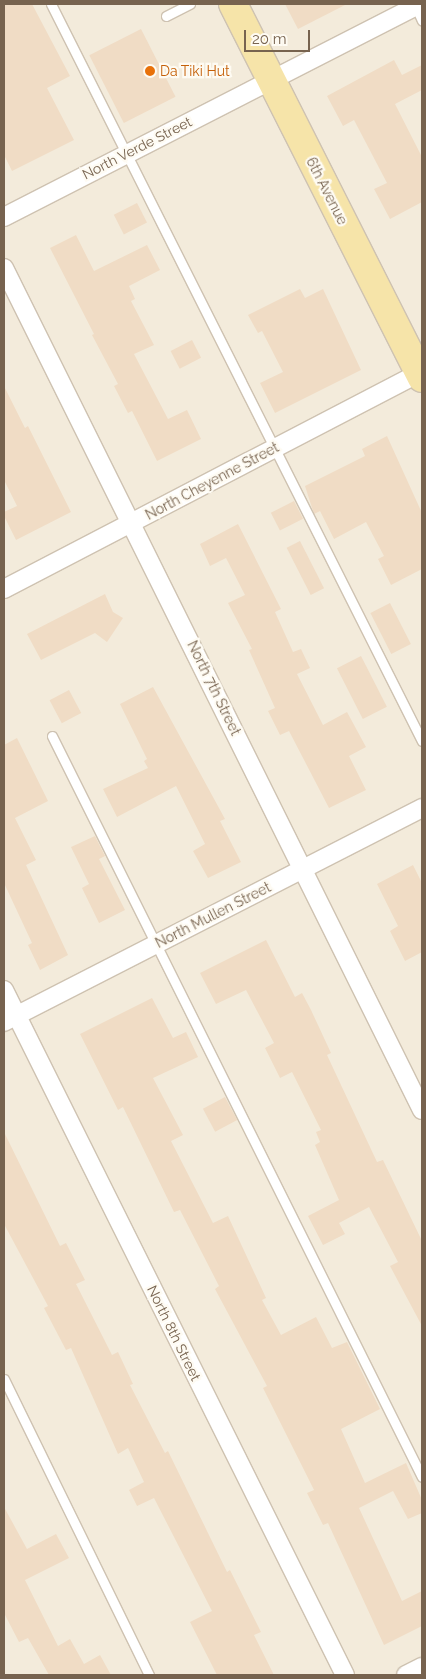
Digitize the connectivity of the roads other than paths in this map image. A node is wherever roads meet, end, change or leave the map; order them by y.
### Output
1 (52, 4) edge
2 (190, 4) edge
3 (233, 4) edge
4 (418, 9) edge
5 (166, 16) dead end
6 (271, 80) junction
7 (127, 153) junction
8 (4, 217) edge
9 (4, 268) edge
10 (421, 375) edge
11 (275, 448) junction
12 (132, 523) junction
13 (4, 589) edge
14 (52, 736) dead end
15 (422, 741) edge
16 (422, 808) edge
17 (303, 870) junction
18 (157, 944) junction
19 (4, 990) edge
20 (10, 1019) edge
21 (422, 1110) edge
22 (4, 1379) edge
23 (422, 1477) edge
24 (422, 1667) edge
25 (149, 1675) edge
26 (344, 1675) edge
27 (406, 1675) edge

1 - 7 lane
2 - 5 lane
3 - 6 main road, 6th Avenue
4 - 6 street, North Verde Street
6 - 7 street, North Verde Street
6 - 10 main road, 6th Avenue
7 - 8 street, North Verde Street
7 - 11 lane
9 - 12 street, North 7th Street
10 - 11 street, North Cheyenne Street
11 - 12 street, North Cheyenne Street
11 - 15 lane
12 - 13 street, North Cheyenne Street
12 - 17 street, North 7th Street
14 - 18 lane
16 - 17 street, North Mullen Street
17 - 18 street, North Mullen Street
17 - 21 street, North 7th Street
18 - 20 street, North Mullen Street
18 - 23 lane
19 - 20 street, North 8th Street
20 - 26 street, North 8th Street
22 - 25 lane
24 - 27 street

